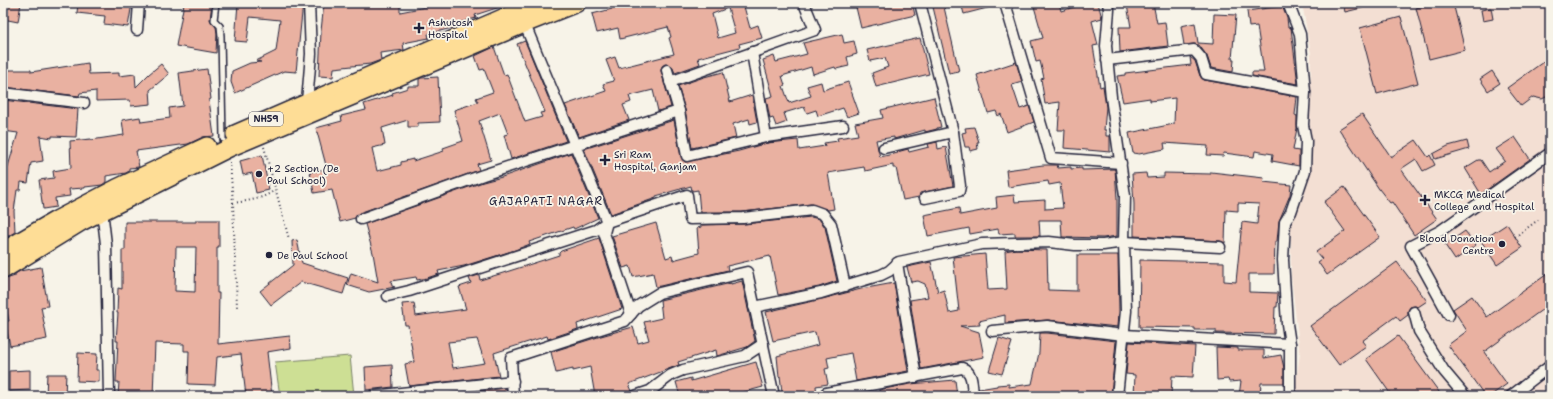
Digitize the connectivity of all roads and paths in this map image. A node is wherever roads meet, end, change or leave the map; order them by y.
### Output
1 (139, 3) edge
2 (216, 3) edge
3 (309, 3) edge
4 (537, 3) edge
5 (577, 3) edge
6 (804, 3) edge
7 (920, 3) edge
8 (1005, 3) edge
9 (1108, 3) edge
10 (1288, 3) edge
11 (521, 17) junction
12 (136, 30) dead end
13 (752, 52) junction
14 (1107, 60) junction
15 (667, 70) dead end
16 (670, 82) junction
17 (1305, 92) junction
18 (3, 93) edge
19 (307, 102) junction
20 (84, 103) dead end
21 (679, 111) junction
22 (843, 126) dead end
23 (259, 129) junction
24 (953, 132) junction
25 (766, 137) junction
26 (226, 144) junction
27 (576, 144) junction
28 (884, 148) dead end
29 (1550, 153) edge
30 (1121, 163) junction
31 (275, 190) junction
32 (924, 198) dead end
33 (233, 203) junction
34 (102, 210) junction
35 (361, 219) dead end
36 (1538, 220) dead end
37 (607, 222) junction
38 (1515, 237) dead end
39 (289, 240) dead end
40 (1124, 242) junction
41 (1220, 247) dead end
42 (3, 251) edge
43 (897, 263) junction
44 (3, 270) edge
45 (845, 286) junction
46 (388, 296) dead end
47 (236, 307) dead end
48 (754, 307) junction
49 (1414, 312) dead end
50 (631, 314) junction
51 (1449, 315) dead end
52 (992, 330) dead end
53 (1124, 335) junction
54 (763, 344) junction
55 (1290, 344) junction
56 (1550, 366) edge
57 (916, 377) junction
58 (512, 382) junction
59 (826, 393) dead end
60 (398, 395) edge
61 (109, 396) edge
62 (373, 396) edge
63 (513, 396) edge
64 (635, 396) edge
65 (774, 396) edge
66 (974, 396) edge
67 (1117, 396) edge
68 (1290, 396) edge
69 (1466, 396) edge
70 (1511, 396) edge

1 - 12 street
2 - 26 lane
3 - 19 street
4 - 11 highway, NH59
5 - 11 highway
6 - 13 street
7 - 24 street
8 - 30 street
9 - 14 street
10 - 17 street
11 - 19 highway, NH59
11 - 23 highway
11 - 27 street
13 - 16 street
13 - 25 street
14 - 17 street
14 - 30 street
15 - 16 street
16 - 21 street
17 - 55 street
18 - 20 street
19 - 23 highway, NH59
21 - 25 street
21 - 27 street
22 - 25 street
23 - 26 highway, NH59
23 - 31 path
24 - 28 street
24 - 32 street
26 - 33 path
26 - 34 highway
26 - 42 highway, NH59
27 - 35 street
27 - 37 street
29 - 51 street
30 - 40 street
31 - 33 path
31 - 39 path
33 - 47 path
34 - 44 highway
34 - 61 street
36 - 38 path
37 - 45 street
37 - 46 street
37 - 50 street
40 - 41 street
40 - 43 street
40 - 53 street
43 - 45 street
43 - 57 street
45 - 48 street
48 - 50 street
48 - 54 street
49 - 69 street
50 - 58 street
52 - 53 street
53 - 55 street
53 - 67 street
54 - 64 street
54 - 65 street
55 - 68 street
56 - 70 street
57 - 59 street
57 - 66 street
58 - 60 street
58 - 63 street
60 - 62 street

